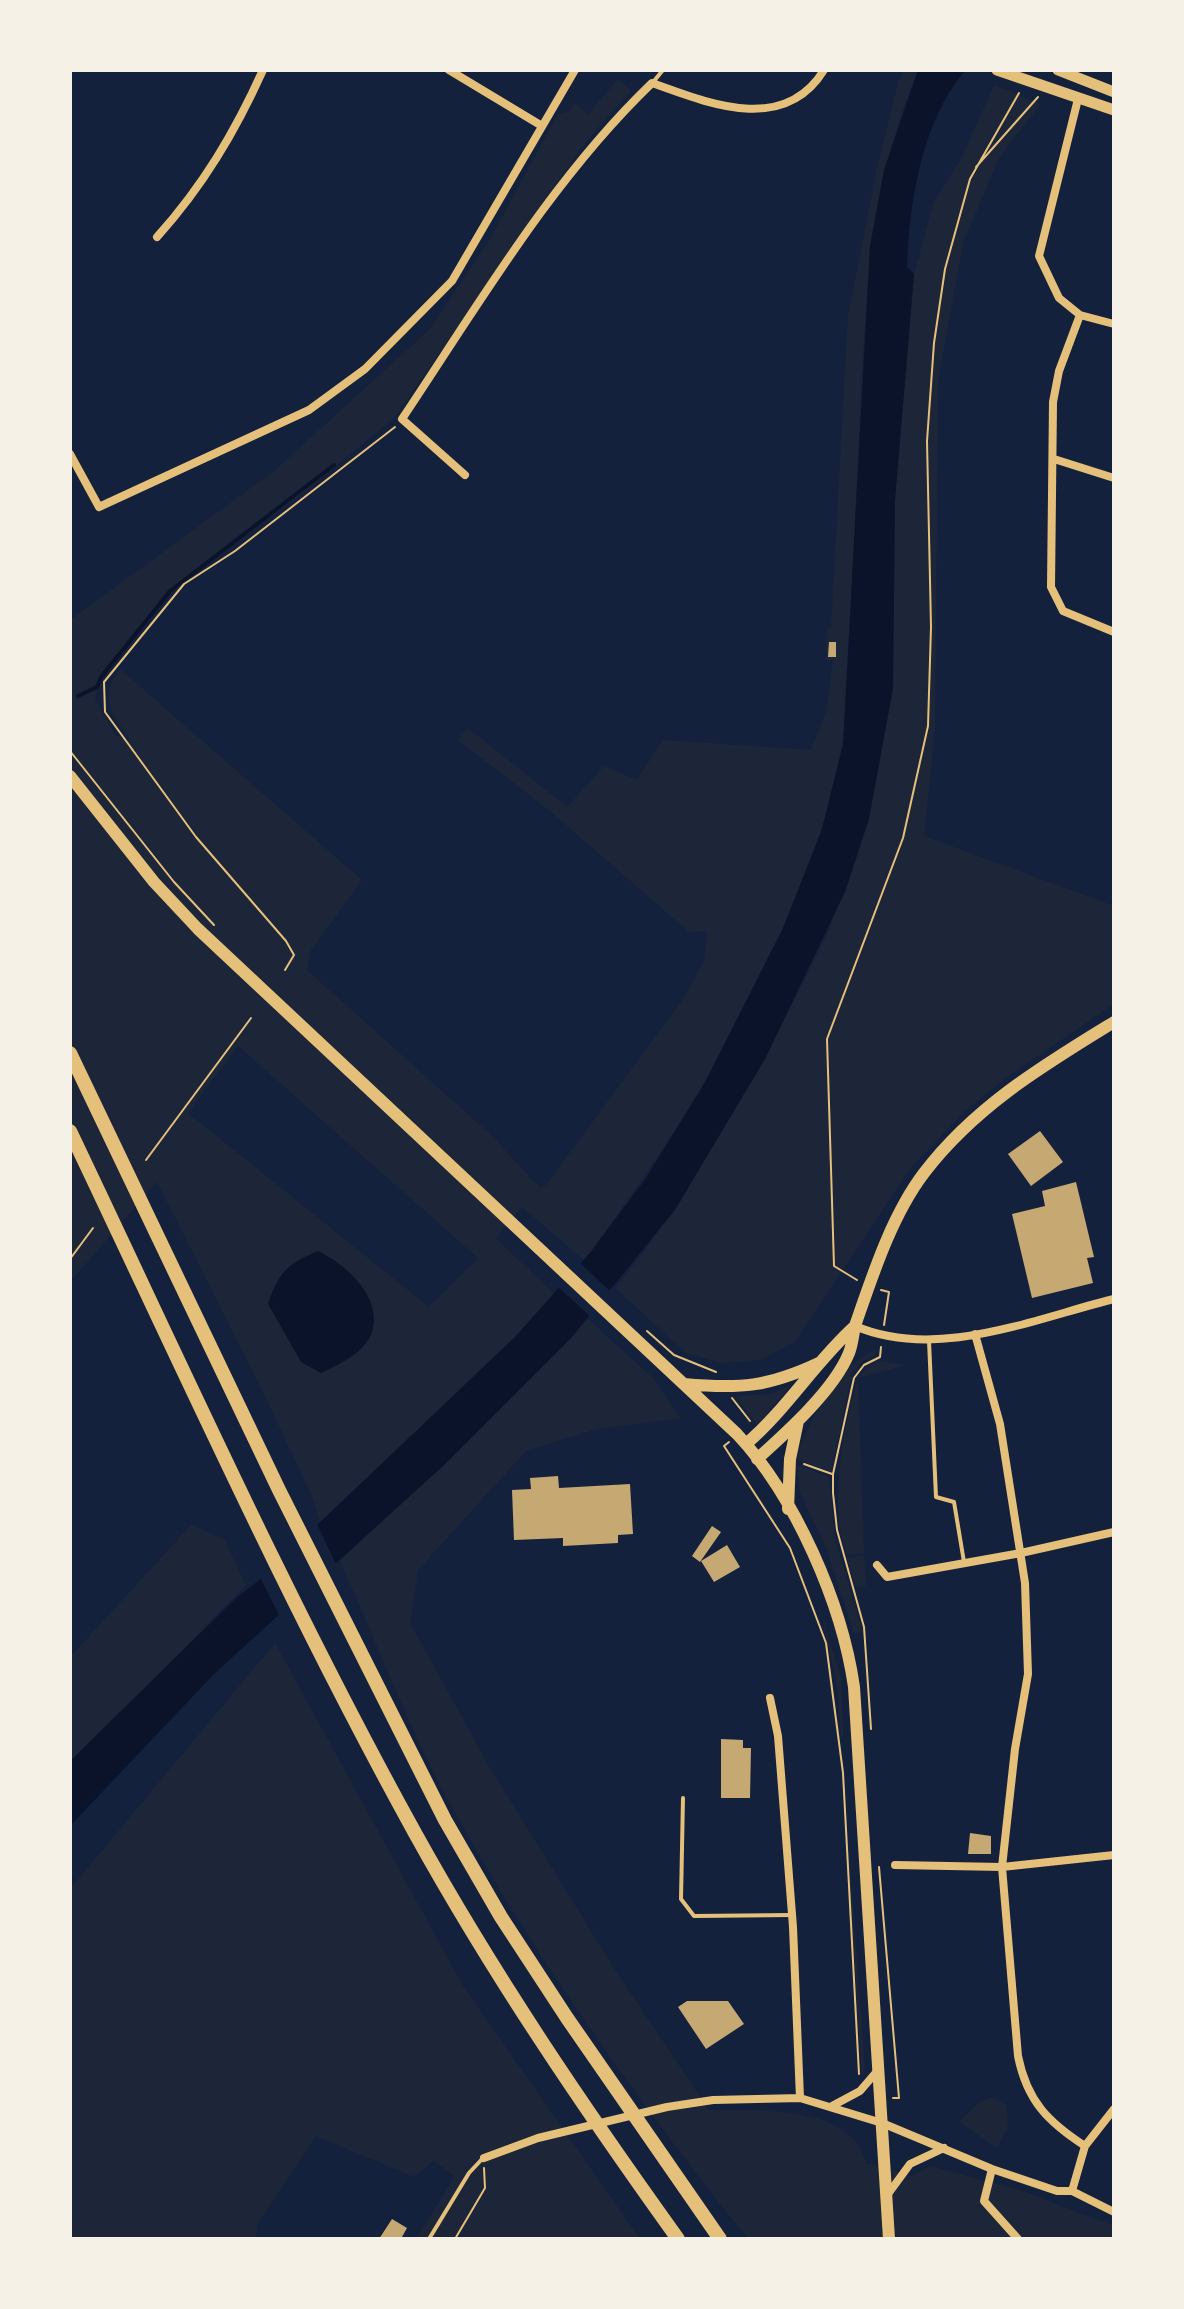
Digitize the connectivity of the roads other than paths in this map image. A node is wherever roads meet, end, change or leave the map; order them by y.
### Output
1 (263, 70) edge
2 (449, 70) edge
3 (575, 70) edge
4 (663, 70) edge
5 (824, 70) edge
6 (998, 70) edge
7 (1058, 70) edge
8 (1075, 73) edge
9 (652, 83) junction
10 (1114, 92) edge
11 (1078, 99) junction
12 (1114, 110) edge
13 (542, 126) junction
14 (157, 237) dead end
15 (1080, 315) junction
16 (1114, 324) edge
17 (70, 454) edge
18 (1054, 459) junction
19 (465, 475) dead end
20 (1114, 478) edge
21 (1114, 632) edge
22 (70, 776) edge
23 (1114, 1022) edge
24 (70, 1053) edge
25 (70, 1131) edge
26 (1114, 1299) edge
27 (855, 1326) junction
28 (975, 1334) junction
29 (929, 1341) junction
30 (822, 1361) junction
31 (684, 1384) junction
32 (798, 1421) junction
33 (746, 1444) junction
34 (757, 1459) junction
35 (788, 1511) junction
36 (1114, 1532) edge
37 (1021, 1553) junction
38 (964, 1564) junction
39 (877, 1565) dead end
40 (770, 1698) dead end
41 (683, 1798) dead end
42 (1114, 1855) edge
43 (895, 1865) dead end
44 (1002, 1867) junction
45 (792, 1915) junction
46 (879, 2069) junction
47 (800, 2098) junction
48 (831, 2106) junction
49 (1114, 2109) edge
50 (882, 2123) junction
51 (1085, 2146) junction
52 (944, 2148) junction
53 (484, 2158) joint
54 (992, 2169) junction
55 (1072, 2191) junction
56 (887, 2194) junction
57 (1114, 2212) edge
58 (429, 2239) edge
59 (678, 2239) edge
60 (720, 2239) edge
61 (889, 2239) edge
62 (1018, 2239) edge

1 - 14 street
2 - 13 street
3 - 13 street
4 - 9 lane
5 - 9 street
6 - 11 main road
7 - 8 main road
8 - 10 main road
9 - 19 street
11 - 12 main road
11 - 15 street
13 - 17 street
15 - 16 street
15 - 18 street
18 - 20 street
18 - 21 street
22 - 31 main road
23 - 27 main road
24 - 60 highway
25 - 59 highway
26 - 28 street
27 - 29 street
27 - 30 main road
27 - 32 main road
28 - 29 street
28 - 37 street
29 - 38 lane
30 - 31 main road
30 - 33 main road
31 - 33 main road
32 - 34 main road
32 - 35 main road
33 - 34 main road
34 - 35 main road
35 - 46 main road
36 - 37 street
37 - 38 street
37 - 44 street
38 - 39 street
40 - 45 street
41 - 45 lane
42 - 44 street
43 - 44 street
44 - 51 street
45 - 47 street
46 - 48 street
46 - 50 main road
47 - 48 street
47 - 53 street
48 - 50 street
49 - 51 street
50 - 52 street
50 - 56 main road
51 - 55 street
52 - 54 street
52 - 56 street
53 - 58 lane
54 - 55 street
54 - 62 street
55 - 57 street
56 - 61 main road

